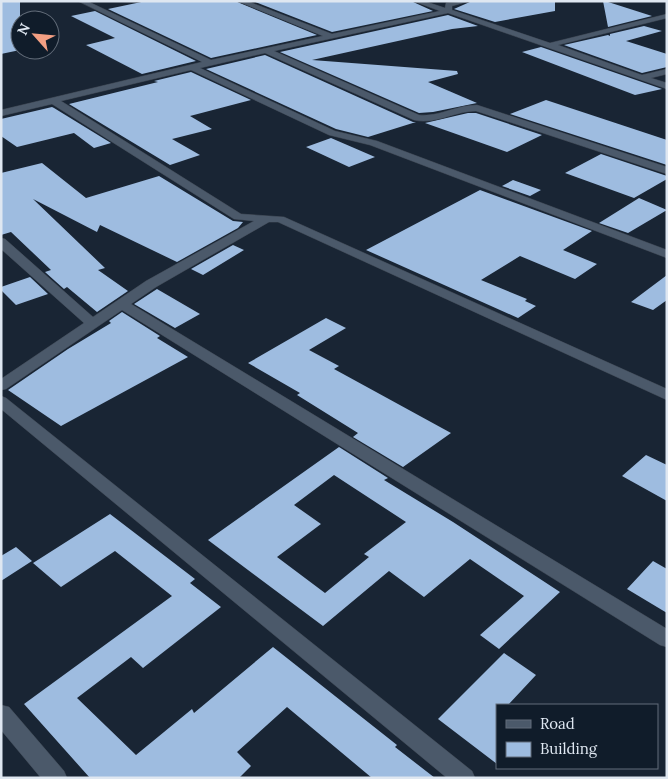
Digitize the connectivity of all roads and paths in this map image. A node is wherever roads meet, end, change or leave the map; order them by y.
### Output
1 (81, 1) edge
2 (240, 1) edge
3 (416, 1) edge
4 (467, 1) edge
5 (448, 11) junction
6 (667, 16) edge
7 (332, 37) junction
8 (550, 45) junction
9 (267, 51) junction
10 (210, 63) junction
11 (192, 67) junction
12 (667, 71) edge
13 (644, 77) junction
14 (667, 86) edge
15 (52, 100) junction
16 (1, 113) edge
17 (667, 171) edge
18 (268, 218) junction
19 (1, 242) edge
20 (667, 254) edge
21 (124, 305) junction
22 (93, 324) junction
23 (1, 386) edge
24 (667, 395) edge
25 (1, 400) edge
26 (667, 639) edge
27 (1, 714) edge
28 (56, 778) edge
29 (464, 778) edge

1 - 10 street
2 - 7 street
3 - 5 street
4 - 5 street
5 - 7 street
5 - 8 street
6 - 8 street
7 - 9 street
8 - 13 street
9 - 10 street
9 - 17 street
10 - 11 street
11 - 15 street
11 - 20 street
12 - 13 street
13 - 14 street
15 - 16 street
15 - 18 street
18 - 21 street
18 - 24 street
19 - 22 street
21 - 22 street
21 - 26 street
22 - 23 street
25 - 29 street
27 - 28 street

